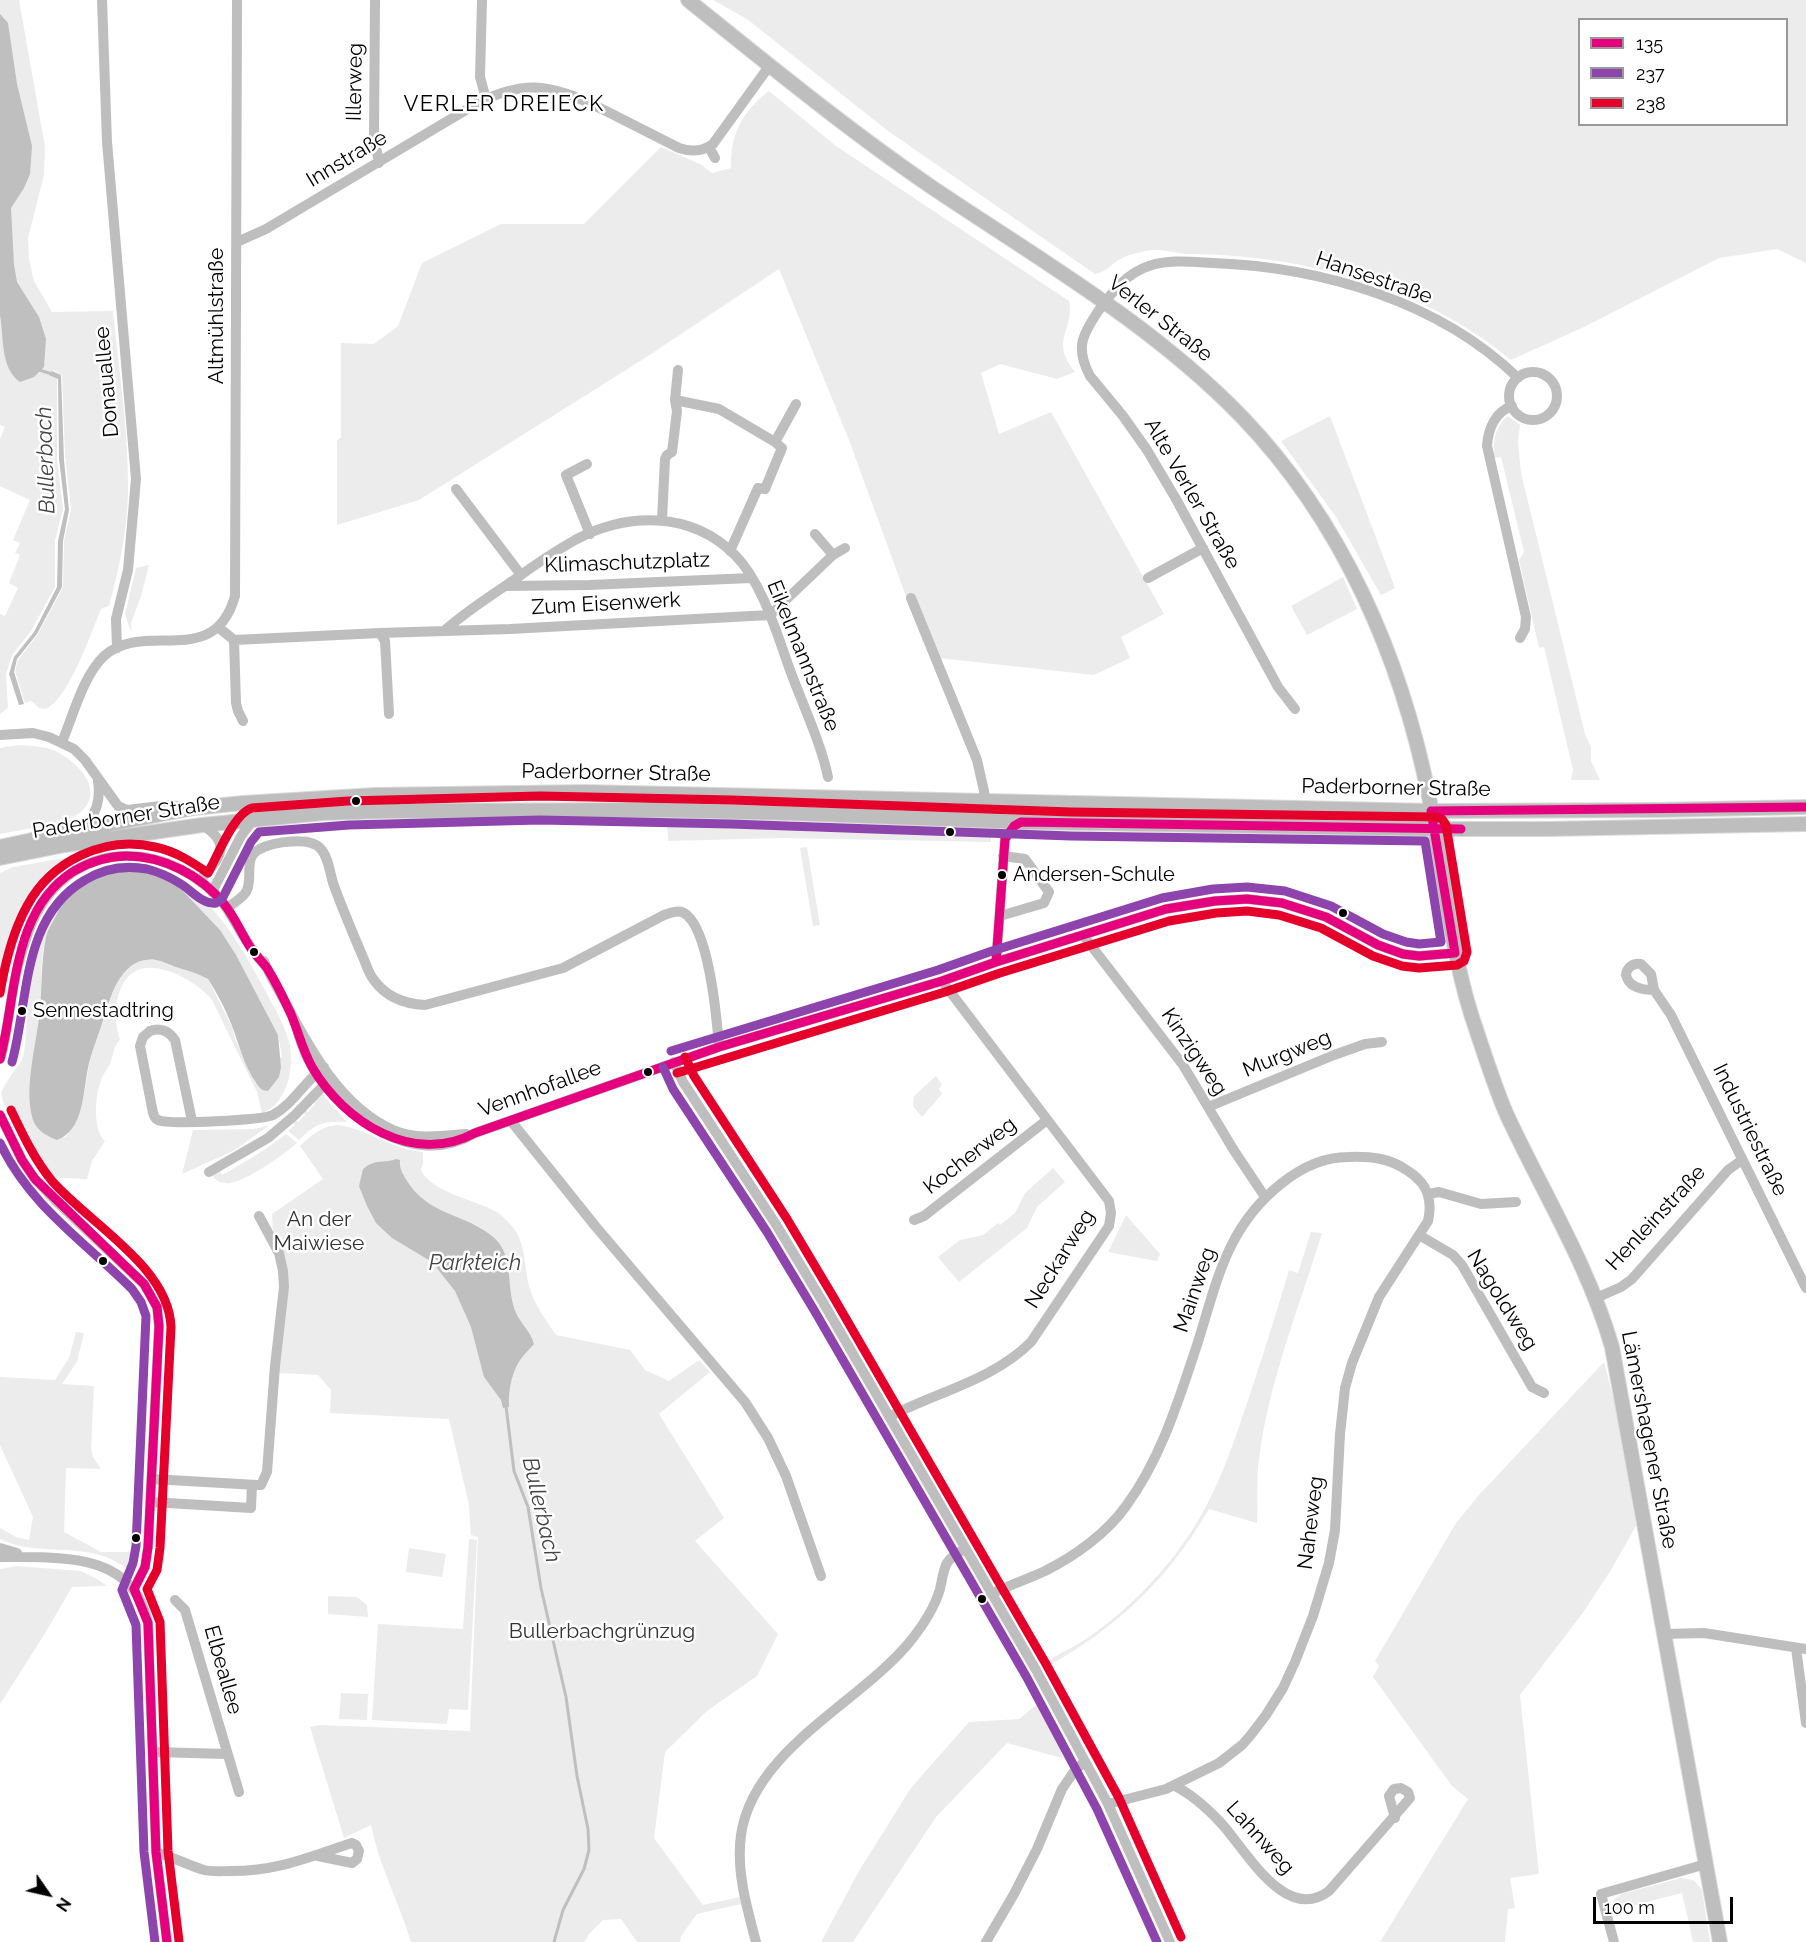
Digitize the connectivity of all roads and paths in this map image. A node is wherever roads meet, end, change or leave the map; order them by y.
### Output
1 (102, 0) edge
2 (237, 0) edge
3 (375, 0) edge
4 (482, 0) edge
5 (688, 0) edge
6 (770, 65) junction
7 (486, 99) junction
8 (709, 147) junction
9 (715, 158) dead end
10 (379, 163) junction
11 (237, 242) junction
12 (1106, 302) junction
13 (678, 370) dead end
14 (1518, 378) junction
15 (675, 400) junction
16 (796, 404) dead end
17 (1512, 406) junction
18 (775, 442) junction
19 (587, 464) dead end
20 (456, 489) dead end
21 (662, 520) junction
22 (590, 534) junction
23 (814, 534) dead end
24 (845, 548) dead end
25 (1203, 548) junction
26 (730, 551) junction
27 (833, 555) junction
28 (521, 575) junction
29 (751, 578) junction
30 (1148, 578) dead end
31 (505, 586) junction
32 (911, 598) dead end
33 (770, 615) junction
34 (218, 627) junction
35 (444, 631) junction
36 (380, 633) junction
37 (1520, 638) dead end
38 (234, 640) junction
39 (117, 648) junction
40 (1295, 709) dead end
41 (389, 714) dead end
42 (243, 721) dead end
43 (0, 735) edge
44 (62, 742) junction
45 (828, 777) dead end
46 (97, 778) junction
47 (985, 802) junction
48 (1806, 807) edge
49 (194, 808) junction
50 (1431, 811) junction
51 (253, 820) junction
52 (1021, 822) junction
53 (1806, 824) edge
54 (202, 825) junction
55 (83, 829) junction
56 (1435, 829) junction
57 (0, 847) edge
58 (1003, 856) junction
59 (0, 858) edge
60 (199, 881) junction
61 (212, 892) junction
62 (226, 908) junction
63 (1000, 916) junction
64 (1083, 935) junction
65 (1455, 953) junction
66 (996, 962) junction
67 (942, 981) junction
68 (1654, 990) dead end
69 (1382, 1042) dead end
70 (719, 1047) junction
71 (0, 1059) edge
72 (674, 1062) junction
73 (320, 1070) junction
74 (325, 1084) junction
75 (298, 1092) junction
76 (307, 1103) junction
77 (1208, 1107) junction
78 (0, 1115) edge
79 (1047, 1120) junction
80 (192, 1121) junction
81 (511, 1121) junction
82 (475, 1133) junction
83 (1742, 1160) junction
84 (209, 1172) dead end
85 (1429, 1194) junction
86 (1265, 1197) junction
87 (1516, 1202) dead end
88 (260, 1216) dead end
89 (914, 1220) dead end
90 (1419, 1235) junction
91 (1802, 1270) edge
92 (1806, 1288) edge
93 (1596, 1298) junction
94 (1544, 1393) dead end
95 (889, 1417) junction
96 (152, 1479) junction
97 (252, 1485) junction
98 (150, 1502) junction
99 (0, 1548) edge
100 (965, 1549) junction
101 (0, 1557) edge
102 (35, 1558) junction
103 (821, 1576) dead end
104 (134, 1589) junction
105 (991, 1594) junction
106 (175, 1600) dead end
107 (1665, 1634) junction
108 (1801, 1648) edge
109 (1806, 1723) edge
110 (153, 1752) junction
111 (227, 1754) junction
112 (1085, 1761) junction
113 (1175, 1786) junction
114 (239, 1792) dead end
115 (1108, 1804) junction
116 (1395, 1818) dead end
117 (156, 1852) junction
118 (318, 1856) dead end
119 (1706, 1864) junction
120 (167, 1942) edge
121 (756, 1942) edge
122 (986, 1942) edge
123 (1170, 1942) edge
124 (1614, 1942) edge
125 (1720, 1942) edge

1 - 39 street, Donauallee
2 - 11 street, Altmühlstraße
3 - 10 street, Illerweg
4 - 7 street
5 - 6 main road, Verler Straße
6 - 8 street
6 - 12 main road, Verler Straße
7 - 8 street, Innstraße
7 - 10 street, Innstraße
8 - 9 street
10 - 11 street, Innstraße
11 - 34 street, Altmühlstraße
12 - 14 street, Hansestraße
12 - 25 street, Alte Verler Straße
12 - 50 main road, Verler Straße
13 - 15 street
14 - 17 street
14 - 17 street
15 - 18 street
15 - 21 street
16 - 18 street
17 - 37 street
18 - 26 street
19 - 22 street
20 - 28 street
21 - 22 street, Eikelmannstraße
21 - 26 street, Eikelmannstraße
22 - 28 street, Eikelmannstraße
23 - 27 street
24 - 27 street
25 - 30 street
25 - 40 street, Alte Verler Straße
26 - 29 street, Eikelmannstraße
27 - 33 street
28 - 31 street, Eikelmannstraße
29 - 31 street, Klimaschutzplatz
29 - 33 street, Eikelmannstraße
31 - 35 street, Eikelmannstraße
32 - 47 street
33 - 35 street, Zum Eisenwerk
33 - 45 street, Eikelmannstraße
34 - 38 street
34 - 39 street
35 - 36 street
36 - 38 street
36 - 41 street
38 - 42 street
39 - 44 street
43 - 44 street
44 - 46 street
46 - 49 street
46 - 55 street
47 - 49 main road, Paderborner Straße
47 - 50 main road, Paderborner Straße
48 - 50 main road, Paderborner Straße
49 - 55 main road, Paderborner Straße
50 - 56 main road, Verler Straße
51 - 52 main road, Paderborner Straße
51 - 54 main road, Paderborner Straße
51 - 61 street
52 - 56 main road, Paderborner Straße
52 - 58 street
53 - 56 main road, Paderborner Straße
54 - 59 main road, Paderborner Straße
54 - 60 street
55 - 57 main road, Paderborner Straße
56 - 65 main road, Lämershagener Straße
58 - 63 street
58 - 63 street
60 - 61 street
60 - 71 street
61 - 62 street
62 - 70 street
62 - 73 street
63 - 66 street
64 - 65 street, Vennhofallee
64 - 66 street, Vennhofallee
64 - 77 street, Kinzigweg
65 - 93 main road, Lämershagener Straße
66 - 67 street, Vennhofallee
67 - 70 street, Vennhofallee
67 - 79 street, Neckarweg
68 - 83 street, Industriestraße
69 - 77 street, Murgweg
70 - 72 street, Vennhofallee
72 - 81 street, Vennhofallee
72 - 95 street
73 - 74 street
73 - 75 street
73 - 82 street
74 - 76 street
74 - 82 street
75 - 76 street
75 - 80 street
76 - 84 street
77 - 86 street, Kinzigweg
78 - 96 street
79 - 89 street, Kocherweg
79 - 95 street, Neckarweg
80 - 80 street
81 - 82 street, Vennhofallee
81 - 103 street
83 - 91 street, Industriestraße
83 - 93 street, Henleinstraße
85 - 86 street, Mainweg
85 - 87 street
85 - 90 street, Naheweg
86 - 105 street, Mainweg
88 - 97 street
90 - 94 street, Nagoldweg
90 - 113 street, Naheweg
91 - 92 street, Industriestraße
93 - 107 main road, Lämershagener Straße
95 - 100 street
96 - 97 street
96 - 98 street
97 - 98 street
98 - 104 street
99 - 102 street
100 - 105 street
100 - 121 street
101 - 102 street
102 - 104 street
104 - 110 street
105 - 112 street
106 - 111 street, Elbeallee
107 - 108 street
107 - 119 main road, Lämershagener Straße
108 - 109 street
110 - 111 street
110 - 117 street
111 - 114 street, Elbeallee
112 - 115 street
112 - 122 street
113 - 115 street, Naheweg
113 - 116 street, Lahnweg
115 - 123 street
117 - 118 street
117 - 120 street
119 - 124 street
119 - 125 main road, Lämershagener Straße

